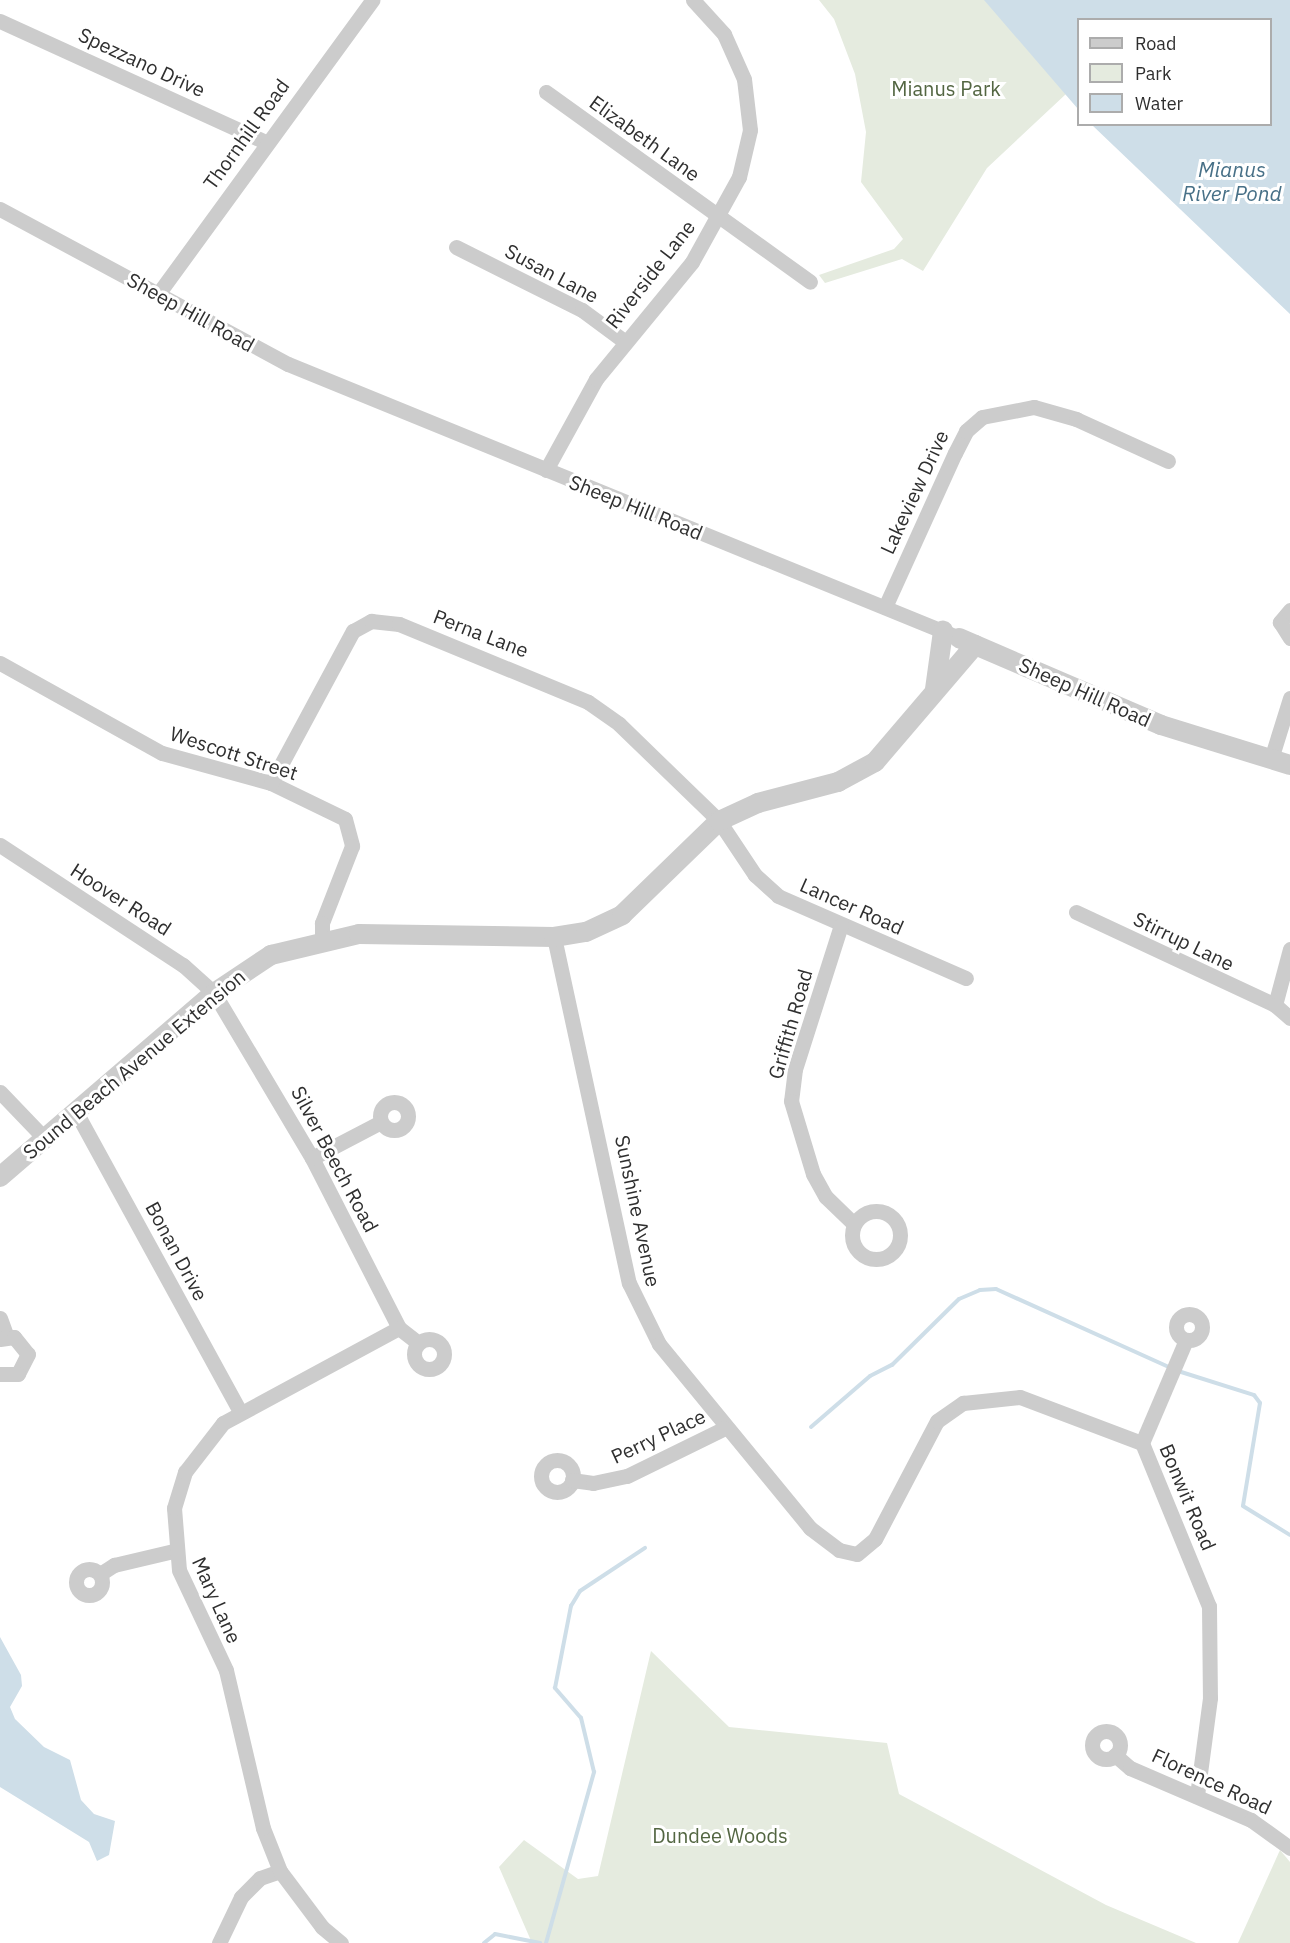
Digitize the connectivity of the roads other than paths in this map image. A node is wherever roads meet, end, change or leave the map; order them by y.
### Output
1 (372, 0) edge
2 (693, 0) edge
3 (0, 21) edge
4 (546, 92) dead end
5 (266, 142) junction
6 (0, 209) edge
7 (719, 217) junction
8 (456, 247) dead end
9 (810, 282) dead end
10 (158, 294) junction
11 (624, 341) junction
12 (1168, 461) dead end
13 (546, 470) junction
14 (885, 607) junction
15 (1290, 610) edge
16 (959, 638) junction
17 (1290, 638) edge
18 (0, 663) edge
19 (935, 689) junction
20 (1290, 698) edge
21 (1271, 759) junction
22 (1290, 765) edge
23 (271, 783) junction
24 (719, 821) junction
25 (0, 845) edge
26 (1077, 912) dead end
27 (841, 925) junction
28 (554, 937) junction
29 (322, 939) junction
30 (1290, 950) edge
31 (966, 978) dead end
32 (214, 993) junction
33 (1275, 1005) junction
34 (1290, 1018) edge
35 (0, 1092) edge
36 (76, 1112) junction
37 (381, 1122) dead end
38 (45, 1139) junction
39 (312, 1158) junction
40 (0, 1177) edge
41 (854, 1224) dead end
42 (0, 1318) edge
43 (399, 1328) junction
44 (3, 1338) edge
45 (1186, 1340) dead end
46 (418, 1343) dead end
47 (0, 1374) edge
48 (240, 1412) junction
49 (725, 1428) junction
50 (1142, 1443) junction
51 (573, 1480) dead end
52 (174, 1551) junction
53 (857, 1554) joint
54 (100, 1574) dead end
55 (1115, 1755) dead end
56 (1197, 1796) junction
57 (1290, 1848) edge
58 (280, 1870) junction
59 (219, 1943) edge
60 (341, 1943) edge

1 - 5 street, Thornhill Road
2 - 7 street, Riverside Lane
3 - 5 street, Spezzano Drive
4 - 7 street, Elizabeth Lane
5 - 10 street, Thornhill Road
6 - 10 street, Sheep Hill Road
7 - 9 street, Elizabeth Lane
7 - 11 street, Riverside Lane
8 - 11 street, Susan Lane
10 - 13 street, Sheep Hill Road
11 - 13 street, Riverside Lane
12 - 14 street, Lakeview Drive
13 - 14 street, Sheep Hill Road
14 - 16 street, Sheep Hill Road
15 - 17 street
16 - 19 street, Sound Beach Avenue Extension
16 - 19 street
16 - 21 street, Sheep Hill Road
18 - 23 street, Wescott Street
19 - 24 street, Sound Beach Avenue Extension
20 - 21 street
21 - 22 street, Sheep Hill Road
23 - 24 street, Perna Lane
23 - 29 street, Wescott Street
24 - 27 street, Lancer Road
24 - 28 street, Sound Beach Avenue Extension
25 - 32 street, Hoover Road
26 - 33 street, Stirrup Lane
27 - 31 street, Lancer Road
27 - 41 street, Griffith Road
28 - 29 street, Sound Beach Avenue Extension
28 - 49 street, Sunshine Avenue
29 - 32 street, Sound Beach Avenue Extension
30 - 33 street
32 - 36 street, Sound Beach Avenue Extension
32 - 39 street, Silver Beech Road
33 - 34 street, Stirrup Lane
35 - 38 street
36 - 38 street, Sound Beach Avenue Extension
36 - 48 street, Bonan Drive
37 - 39 street
38 - 40 street, Sound Beach Avenue Extension
39 - 43 street, Silver Beech Road
42 - 44 street
43 - 46 street, Silver Beech Road
43 - 48 street, Mary Lane
44 - 47 street
45 - 50 street
48 - 52 street, Mary Lane
49 - 51 street, Perry Place
49 - 53 street, Sunshine Avenue
50 - 53 street, Bonwit Road
50 - 56 street, Bonwit Road
52 - 54 street
52 - 58 street, Mary Lane
55 - 56 street, Florence Road
56 - 57 street, Florence Road
58 - 59 street
58 - 60 street, Mary Lane

